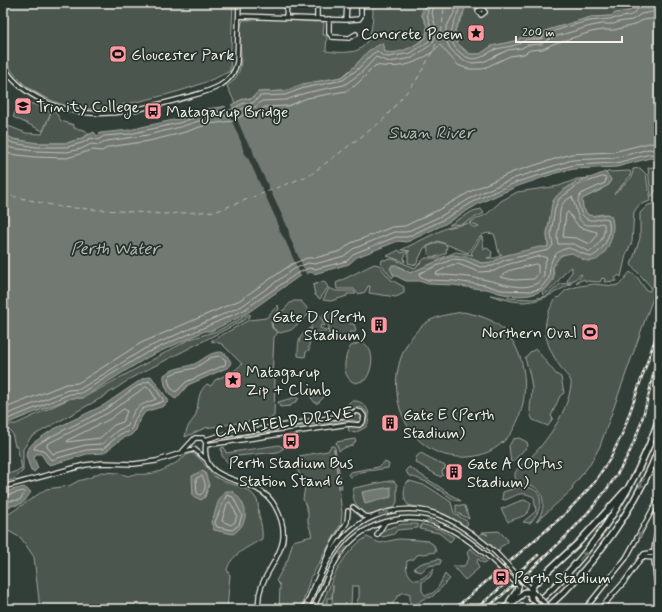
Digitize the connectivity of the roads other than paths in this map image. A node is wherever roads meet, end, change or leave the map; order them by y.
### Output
1 (239, 3) edge
2 (287, 3) edge
3 (317, 3) edge
4 (347, 3) edge
5 (361, 3) edge
6 (482, 3) edge
7 (482, 8) dead end
8 (239, 16) junction
9 (286, 18) junction
10 (317, 19) junction
11 (329, 19) junction
12 (346, 20) junction
13 (356, 34) dead end
14 (3, 65) edge
15 (659, 419) edge
16 (205, 440) junction
17 (192, 443) junction
18 (205, 446) junction
19 (659, 448) edge
20 (194, 449) junction
21 (183, 451) junction
22 (199, 451) junction
23 (208, 460) junction
24 (629, 486) junction
25 (3, 487) edge
26 (659, 498) edge
27 (353, 507) dead end
28 (348, 511) dead end
29 (372, 517) junction
30 (386, 522) junction
31 (659, 529) edge
32 (377, 535) dead end
33 (654, 552) junction
34 (641, 557) junction
35 (654, 558) junction
36 (517, 575) joint
37 (539, 579) junction
38 (525, 580) junction
39 (518, 586) junction
40 (531, 592) junction
41 (659, 594) edge
42 (531, 598) joint
43 (505, 607) edge
44 (259, 609) edge
45 (305, 609) edge
46 (313, 609) edge
47 (530, 609) edge
48 (542, 609) edge
49 (546, 609) edge
50 (550, 609) edge
51 (585, 609) edge
52 (600, 609) edge

1 - 8 street
2 - 9 street
3 - 10 street
4 - 12 street
5 - 12 street
6 - 7 street
8 - 9 street
8 - 14 street
9 - 10 street
10 - 11 street
11 - 12 street
11 - 13 street
15 - 24 highway
16 - 17 street
16 - 18 street
16 - 18 street, CAMFIELD DRIVE
17 - 20 street
17 - 21 street
18 - 22 street
18 - 23 street
19 -> 49 highway
20 - 21 street
20 - 22 street
21 - 25 street
22 - 23 street
23 - 44 street
24 - 37 highway
47 -> 24 highway
26 -> 51 street
27 - 29 street
28 - 45 street
29 -> 36 street, bridge
29 - 45 street
30 - 32 street
39 -> 30 street, bridge
30 -> 46 street
31 - 33 street
33 - 34 street
33 - 35 street
34 - 35 street
34 - 52 street
35 - 41 street
36 - 38 highway, bridge
37 - 38 highway
37 - 40 highway
38 - 40 street
39 - 40 street
39 - 43 highway
40 - 42 highway
40 - 43 highway
40 - 50 street, bridge
42 - 48 street, bridge

